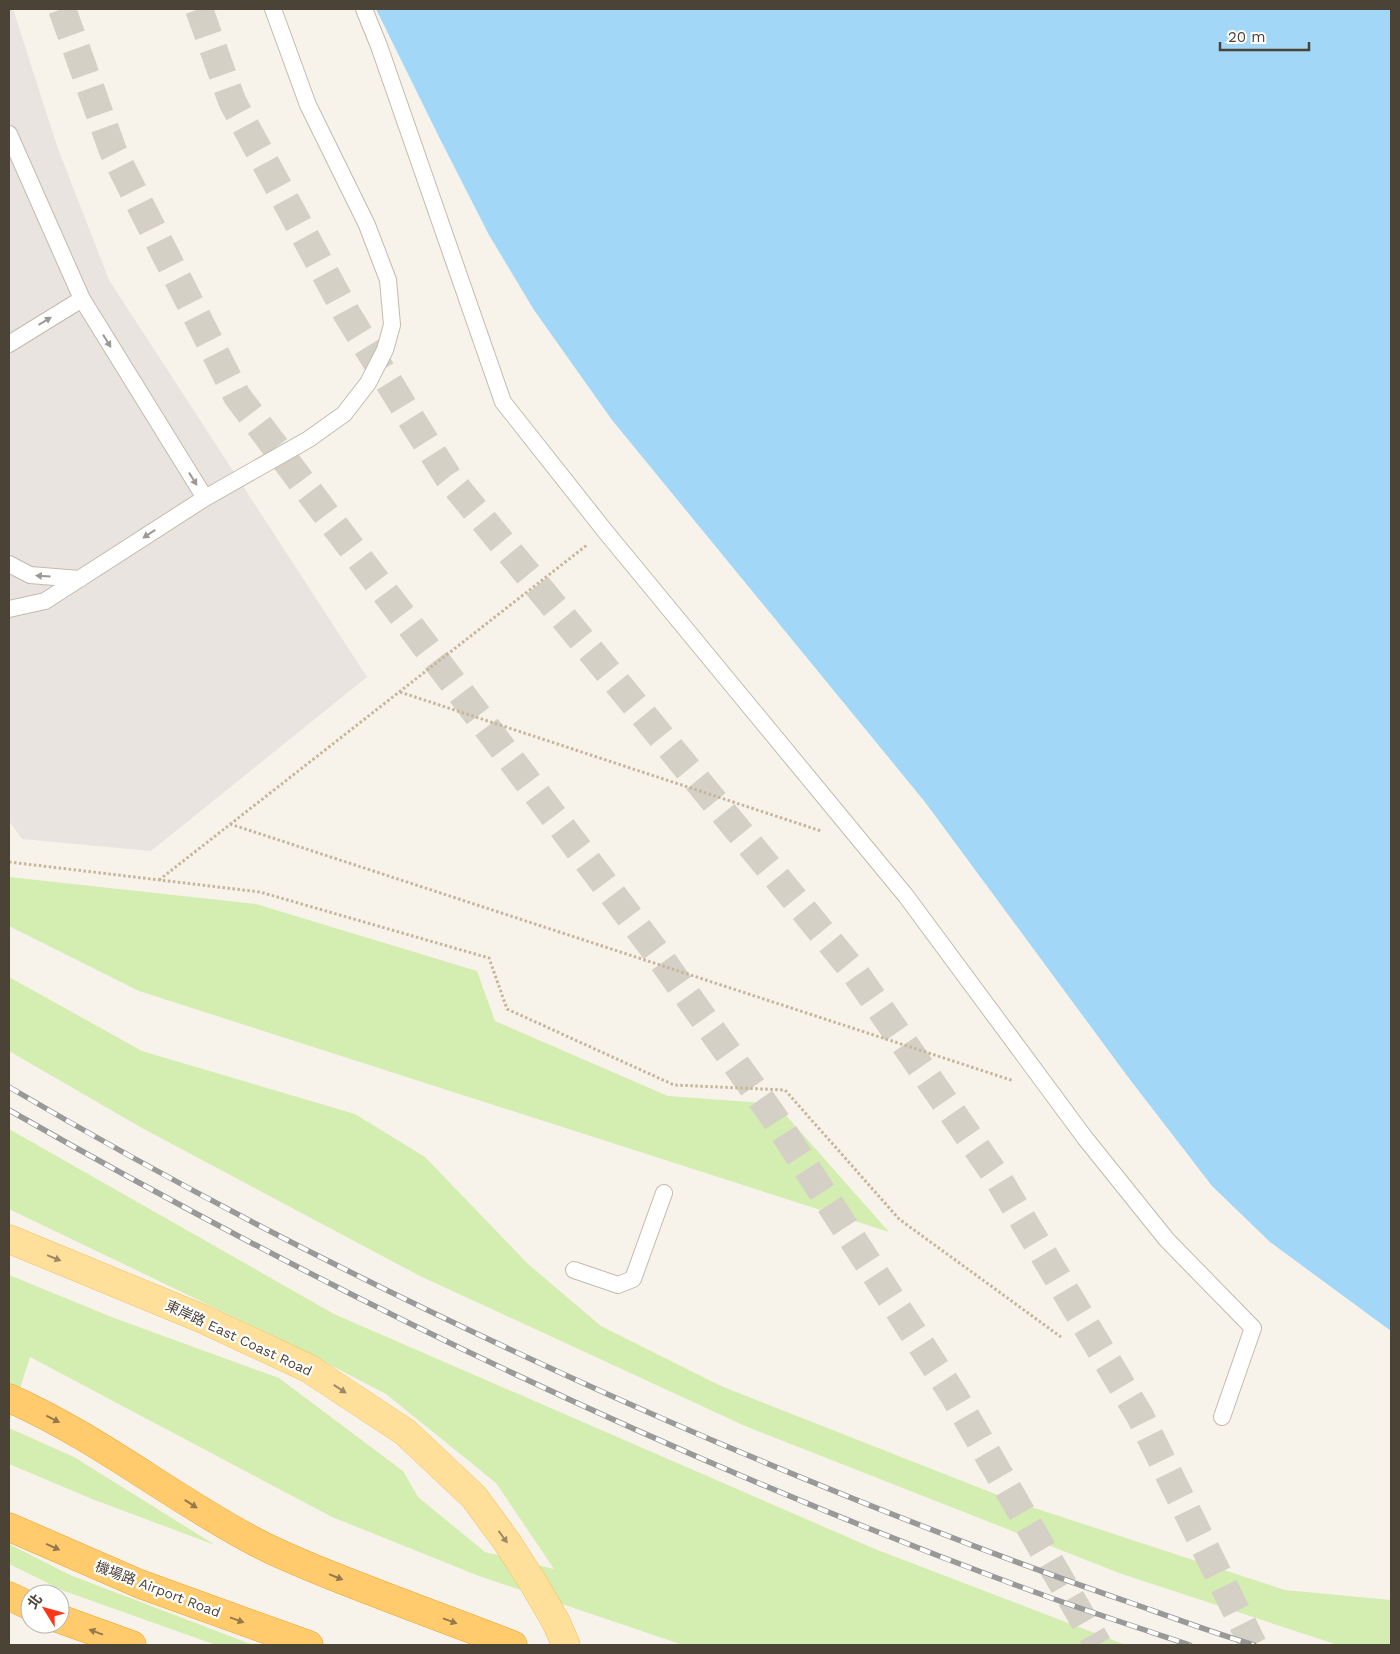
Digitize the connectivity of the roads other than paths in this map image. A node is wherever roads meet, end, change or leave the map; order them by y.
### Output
1 (273, 9) edge
2 (364, 9) edge
3 (9, 134) edge
4 (82, 299) junction
5 (9, 344) edge
6 (205, 498) junction
7 (9, 564) edge
8 (80, 579) junction
9 (9, 608) edge
10 (664, 1193) dead end
11 (9, 1239) edge
12 (574, 1270) dead end
13 (9, 1398) edge
14 (1222, 1417) dead end
15 (9, 1527) edge
16 (70, 1623) edge
17 (132, 1645) edge
18 (309, 1645) edge
19 (514, 1645) edge
20 (566, 1645) edge

1 - 6 lane
2 - 14 lane
3 - 4 lane
5 -> 4 lane
4 -> 6 lane
6 -> 8 lane
8 -> 7 lane
8 - 9 lane
10 - 12 lane
11 -> 20 main road, 東岸路 East Coast Road
13 -> 19 highway
15 -> 18 highway, 機場路 Airport Road
17 -> 16 highway

